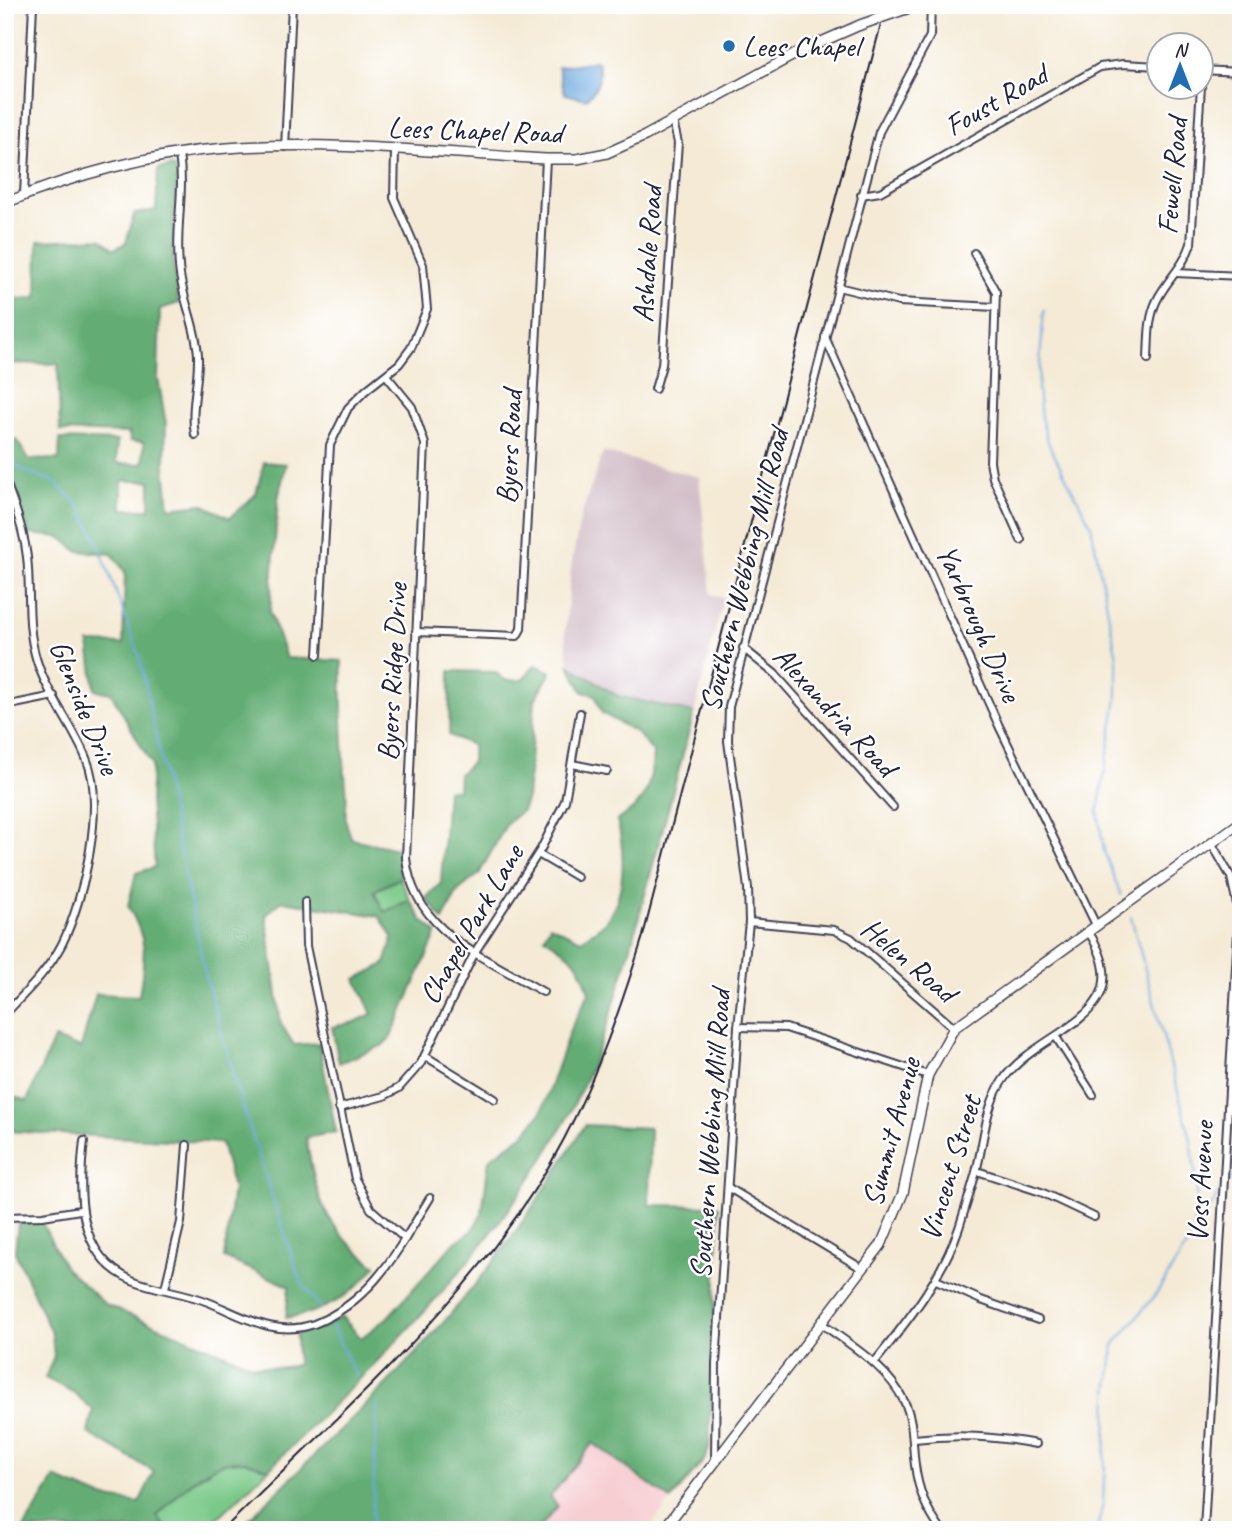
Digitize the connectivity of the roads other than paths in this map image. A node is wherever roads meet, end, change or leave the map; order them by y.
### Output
1 (33, 5) edge
2 (292, 5) edge
3 (931, 5) edge
4 (913, 7) edge
5 (1144, 65) edge
6 (1214, 71) edge
7 (1241, 72) edge
8 (1199, 102) edge
9 (673, 121) junction
10 (285, 147) junction
11 (395, 151) junction
12 (179, 154) junction
13 (546, 159) junction
14 (24, 195) junction
15 (861, 195) junction
16 (5, 202) edge
17 (974, 253) dead end
18 (1175, 273) junction
19 (1241, 276) edge
20 (838, 287) junction
21 (995, 307) junction
22 (825, 337) junction
23 (1148, 359) dead end
24 (386, 375) junction
25 (655, 389) dead end
26 (195, 435) dead end
27 (5, 480) edge
28 (8, 496) edge
29 (1021, 540) dead end
30 (416, 632) junction
31 (743, 648) junction
32 (318, 655) dead end
33 (54, 696) junction
34 (5, 706) edge
35 (580, 713) dead end
36 (572, 764) junction
37 (607, 771) dead end
38 (892, 807) dead end
39 (1241, 822) edge
40 (1212, 844) junction
41 (538, 854) junction
42 (578, 877) dead end
43 (305, 902) dead end
44 (749, 922) junction
45 (1092, 928) junction
46 (475, 952) junction
47 (543, 992) dead end
48 (5, 1014) edge
49 (738, 1027) junction
50 (954, 1028) junction
51 (1056, 1037) junction
52 (425, 1056) junction
53 (928, 1075) junction
54 (1093, 1095) dead end
55 (495, 1099) dead end
56 (339, 1108) junction
57 (84, 1141) dead end
58 (187, 1145) dead end
59 (976, 1171) junction
60 (729, 1188) junction
61 (430, 1198) dead end
62 (80, 1210) junction
63 (5, 1217) edge
64 (1094, 1217) dead end
65 (405, 1239) junction
66 (863, 1269) junction
67 (936, 1280) junction
68 (165, 1289) junction
69 (1038, 1320) dead end
70 (821, 1323) junction
71 (874, 1363) junction
72 (914, 1439) junction
73 (1036, 1444) dead end
74 (715, 1459) junction
75 (663, 1530) edge
76 (941, 1530) edge
77 (1204, 1530) edge

1 - 14 street
2 - 10 street
3 - 15 street, Southern Webbing Mill Road
4 - 9 main road, Lees Chapel Road, bridge
5 - 15 street, Foust Road
6 - 7 street
8 - 18 street, Fewell Road
9 - 13 main road, Lees Chapel Road
9 - 25 street, Ashdale Road
10 - 11 main road, Lees Chapel Road
10 - 12 main road, Lees Chapel Road
11 - 13 main road, Lees Chapel Road
11 - 24 street
12 - 14 main road, Lees Chapel Road
12 - 26 street
13 - 30 street, Byers Road
14 - 16 main road, Lees Chapel Road
15 - 20 street, Southern Webbing Mill Road
17 - 21 street
18 - 19 street
18 - 23 street, Fewell Road
20 - 21 street
20 - 22 street, Southern Webbing Mill Road
21 - 29 street
22 - 31 street, Southern Webbing Mill Road
22 - 45 street, Yarbrough Drive
24 - 30 street, Byers Ridge Drive
24 - 32 street
27 - 28 street, Glenside Drive
28 - 33 street, Glenside Drive
30 - 46 street, Byers Ridge Drive
31 - 38 street, Alexandria Road
31 - 44 street, Southern Webbing Mill Road
33 - 34 street
33 - 48 street, Glenside Drive
35 - 36 street, Chapel Park Lane
36 - 37 street
36 - 41 street, Chapel Park Lane
39 - 40 main road, Summit Avenue
40 - 45 main road, Summit Avenue
40 - 77 street, Voss Avenue
41 - 42 street
41 - 46 street, Chapel Park Lane
43 - 56 street
44 - 49 street, Southern Webbing Mill Road
44 - 50 street, Helen Road
45 - 50 main road, Summit Avenue
45 - 51 street, Vincent Street
46 - 47 street, Byers Ridge Drive
46 - 52 street, Chapel Park Lane
49 - 53 street
49 - 60 street, Southern Webbing Mill Road
50 - 53 main road, Summit Avenue
51 - 54 street
51 - 59 street, Vincent Street
52 - 55 street
52 - 56 street, Chapel Park Lane
53 - 66 main road, Summit Avenue
56 - 65 street
57 - 62 street
58 - 68 street
59 - 64 street
59 - 67 street, Vincent Street
60 - 66 street
60 - 74 street, Southern Webbing Mill Road
61 - 65 street
62 - 63 street
62 - 68 street
65 - 68 street
66 - 70 main road, Summit Avenue
67 - 69 street
67 - 71 street, Vincent Street
70 - 71 street
70 - 74 main road, Summit Avenue
71 - 72 street
72 - 73 street
72 - 76 street
74 - 75 main road, Summit Avenue

